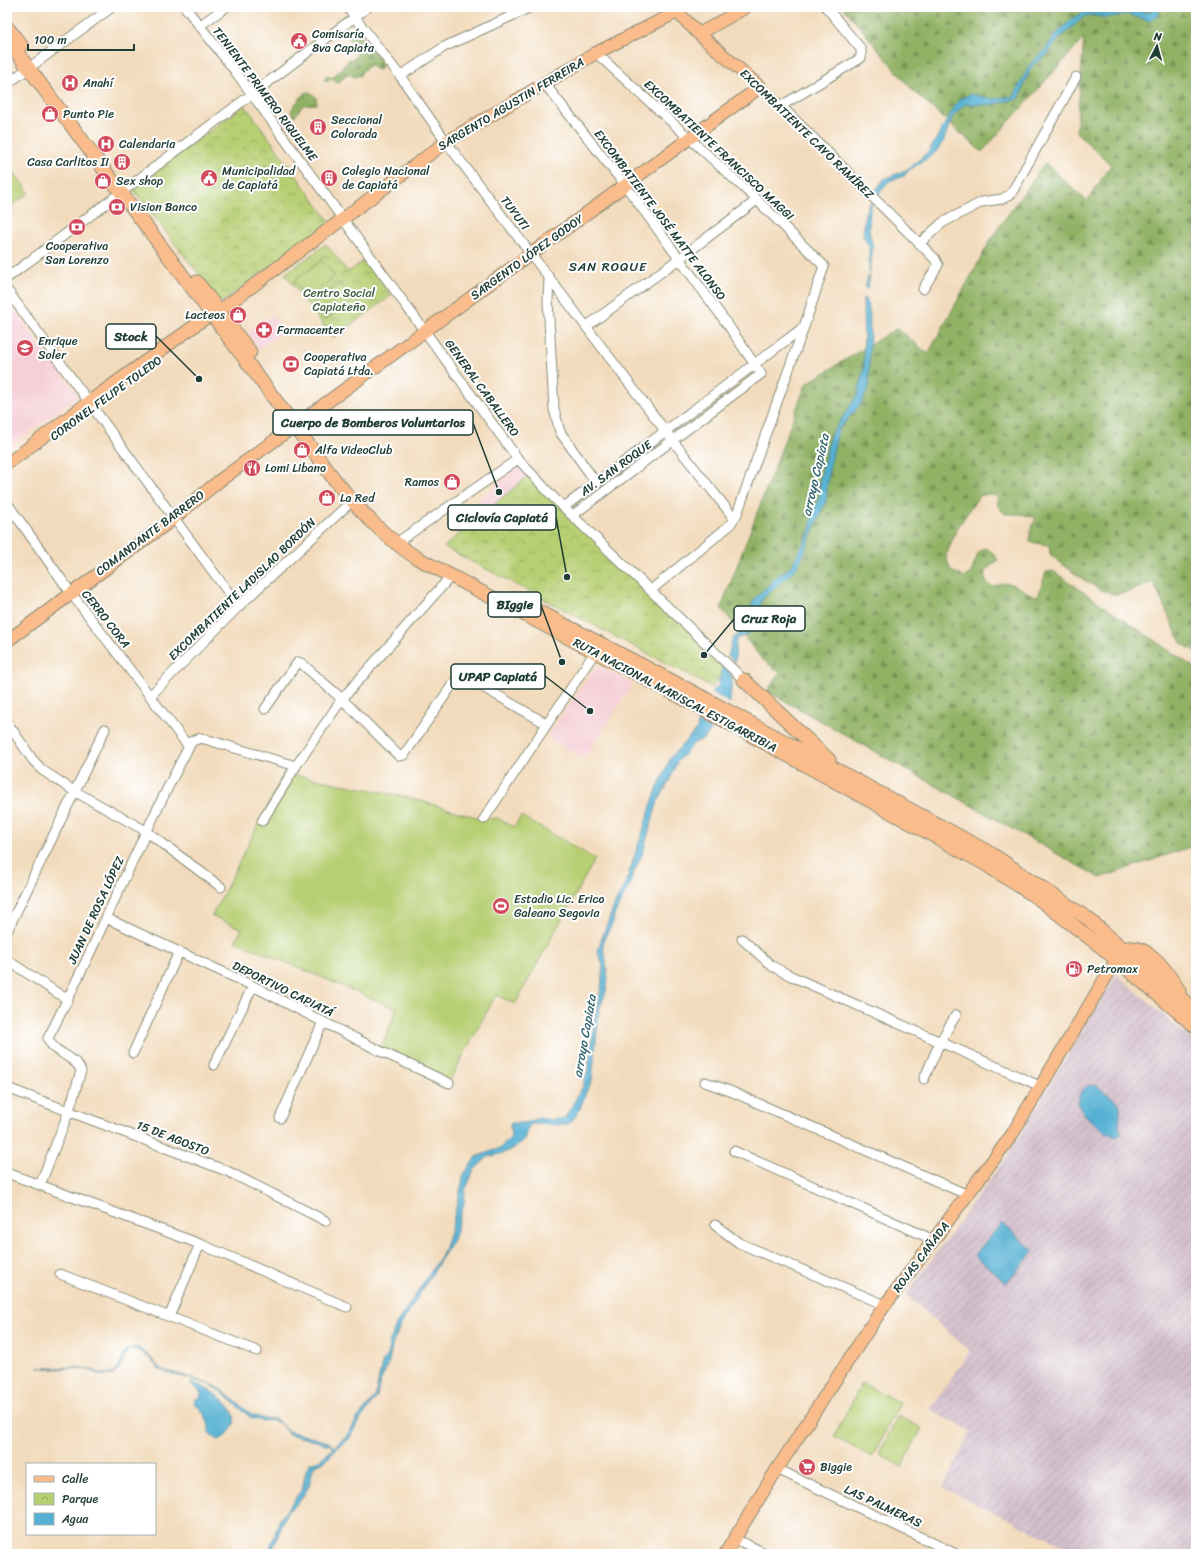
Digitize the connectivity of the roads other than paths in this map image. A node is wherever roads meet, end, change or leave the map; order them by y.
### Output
1 (112, 7) edge
2 (185, 7) edge
3 (226, 7) edge
4 (347, 7) edge
5 (368, 7) edge
6 (531, 7) edge
7 (746, 7) edge
8 (826, 7) edge
9 (675, 10) edge
10 (354, 16) junction
11 (199, 26) junction
12 (7, 27) edge
13 (699, 34) junction
14 (7, 39) edge
15 (596, 52) junction
16 (32, 66) junction
17 (400, 76) junction
18 (1076, 77) dead end
19 (544, 83) junction
20 (7, 84) edge
21 (760, 87) junction
22 (251, 95) junction
23 (781, 106) junction
24 (689, 138) junction
25 (446, 142) junction
26 (625, 185) junction
27 (124, 191) junction
28 (757, 200) junction
29 (342, 220) junction
30 (920, 243) junction
31 (531, 254) junction
32 (679, 259) junction
33 (549, 277) junction
34 (7, 278) edge
35 (923, 289) dead end
36 (7, 290) edge
37 (216, 314) junction
38 (587, 326) junction
39 (804, 327) junction
40 (425, 331) junction
41 (753, 364) junction
42 (91, 405) junction
43 (298, 424) junction
44 (666, 431) junction
45 (673, 441) junction
46 (518, 459) junction
47 (7, 464) edge
48 (7, 471) edge
49 (597, 484) junction
50 (352, 501) junction
51 (7, 503) edge
52 (564, 507) junction
53 (572, 515) junction
54 (174, 518) junction
55 (734, 518) junction
56 (402, 539) junction
57 (451, 576) junction
58 (651, 590) junction
59 (71, 593) junction
60 (239, 607) junction
61 (7, 641) edge
62 (595, 652) junction
63 (744, 680) joint
64 (150, 696) junction
65 (342, 699) junction
66 (701, 702) junction
67 (265, 708) dead end
68 (730, 717) junction
69 (547, 724) junction
70 (8, 727) edge
71 (105, 729) dead end
72 (189, 747) junction
73 (296, 766) junction
74 (847, 776) junction
75 (74, 791) junction
76 (484, 819) dead end
77 (262, 821) dead end
78 (146, 831) junction
79 (221, 887) dead end
80 (106, 918) junction
81 (7, 931) edge
82 (742, 939) dead end
83 (179, 952) junction
84 (1120, 954) junction
85 (7, 960) edge
86 (253, 986) junction
87 (68, 1000) junction
88 (1191, 1007) edge
89 (956, 1015) dead end
90 (324, 1022) junction
91 (1196, 1027) edge
92 (940, 1042) junction
93 (132, 1053) dead end
94 (214, 1065) dead end
95 (924, 1079) dead end
96 (705, 1082) dead end
97 (449, 1083) dead end
98 (1040, 1086) junction
99 (7, 1088) edge
100 (69, 1111) junction
101 (280, 1118) dead end
102 (734, 1151) dead end
103 (7, 1173) edge
104 (40, 1185) junction
105 (968, 1195) junction
106 (326, 1221) dead end
107 (715, 1225) dead end
108 (934, 1240) junction
109 (200, 1244) junction
110 (60, 1274) dead end
111 (885, 1305) junction
112 (347, 1307) dead end
113 (169, 1317) junction
114 (257, 1351) dead end
115 (777, 1469) junction
116 (735, 1539) junction
117 (725, 1554) edge
118 (767, 1554) edge
119 (956, 1554) edge

1 - 16 street
2 - 11 street, TENIENTE PRIMERO RIQUELME
3 - 11 street
4 - 10 street, TUYUTI
5 - 10 street
6 - 17 street
7 - 13 main road
8 - 23 street
9 - 13 main road, EXCOMBATIENTE CAYO RAMÍREZ
9 - 15 main road, SARGENTO AGUSTIN FERREIRA
10 - 17 street, TUYUTI
10 - 22 street
11 - 22 street, TENIENTE PRIMERO RIQUELME
12 - 16 highway, RUTA NACIONAL MARISCAL ESTIGARRIBIA
13 - 21 main road, EXCOMBATIENTE CAYO RAMÍREZ
14 - 16 highway, RUTA NACIONAL MARISCAL ESTIGARRIBIA
15 - 19 main road, SARGENTO AGUSTIN FERREIRA
15 - 24 street, EXCOMBATIENTE FRANCISCO MAGGI
16 - 20 street
16 - 27 highway, RUTA NACIONAL MARISCAL ESTIGARRIBIA
17 - 25 street, TUYUTI
18 - 30 street
19 - 25 main road, SARGENTO AGUSTIN FERREIRA
19 - 26 street, EXCOMBATIENTE JOSÉ MATTE ALONSO
21 - 23 street, EXCOMBATIENTE CAYO RAMÍREZ
21 - 24 main road, SARGENTO LÓPEZ GODOY
22 - 27 street
22 - 29 street, TENIENTE PRIMERO RIQUELME
23 - 30 street, EXCOMBATIENTE CAYO RAMÍREZ
24 - 26 main road, SARGENTO LÓPEZ GODOY
24 - 28 street, EXCOMBATIENTE FRANCISCO MAGGI
25 - 29 main road, SARGENTO AGUSTIN FERREIRA
25 - 31 street, TUYUTI
26 - 31 main road, SARGENTO LÓPEZ GODOY
26 - 32 street, EXCOMBATIENTE JOSÉ MATTE ALONSO
27 - 34 street
27 - 37 highway, RUTA NACIONAL MARISCAL ESTIGARRIBIA
28 - 32 street
28 - 39 street, EXCOMBATIENTE FRANCISCO MAGGI
29 - 37 main road, SARGENTO AGUSTIN FERREIRA
29 - 40 street, TENIENTE PRIMERO RIQUELME
30 - 35 street, EXCOMBATIENTE CAYO RAMÍREZ
31 - 33 street, TUYUTI
31 - 40 main road, SARGENTO LÓPEZ GODOY
32 - 38 street
32 - 41 street, EXCOMBATIENTE JOSÉ MATTE ALONSO
33 - 38 street, TUYUTI
33 - 49 street
36 - 42 street
37 - 42 main road, CORONEL FELIPE TOLEDO
37 - 43 highway, RUTA NACIONAL MARISCAL ESTIGARRIBIA
38 - 44 street, TUYUTI
39 - 41 street
39 - 55 street
40 - 43 main road, SARGENTO LÓPEZ GODOY
40 - 46 street, GENERAL CABALLERO
41 - 44 street
41 - 45 street, AV. SAN ROQUE
42 - 47 main road, CORONEL FELIPE TOLEDO
42 - 48 main road, CORONEL FELIPE TOLEDO
42 - 54 street
43 - 50 highway, RUTA NACIONAL MARISCAL ESTIGARRIBIA
43 - 54 main road, COMANDANTE BARRERO
43 - 56 highway, RUTA NACIONAL MARISCAL ESTIGARRIBIA
44 - 45 street, TUYUTI
44 - 49 street
45 - 53 street, AV. SAN ROQUE
45 - 55 street, TUYUTI
46 - 52 street, GENERAL CABALLERO
46 - 56 street
49 - 52 street
50 - 57 highway, RUTA NACIONAL MARISCAL ESTIGARRIBIA
50 - 60 street, EXCOMBATIENTE LADISLAO BORDÓN
51 - 59 street, CERRO CORA
52 - 53 street, GENERAL CABALLERO
53 - 58 street, GENERAL CABALLERO
54 - 59 main road, COMANDANTE BARRERO
54 - 60 street
55 - 58 street
56 - 66 highway, RUTA NACIONAL MARISCAL ESTIGARRIBIA
57 - 62 highway, RUTA NACIONAL MARISCAL ESTIGARRIBIA
57 - 65 street
58 - 63 street, GENERAL CABALLERO
59 - 61 main road, COMANDANTE BARRERO
59 - 64 street, CERRO CORA
60 - 64 street, EXCOMBATIENTE LADISLAO BORDÓN
62 - 66 highway, RUTA NACIONAL MARISCAL ESTIGARRIBIA
62 - 69 street
63 - 74 highway
64 - 72 street, CERRO CORA
65 - 67 street
65 - 69 street
65 - 73 street
66 - 68 highway, RUTA NACIONAL MARISCAL ESTIGARRIBIA
68 - 74 highway, RUTA NACIONAL MARISCAL ESTIGARRIBIA
68 - 84 highway, RUTA NACIONAL MARISCAL ESTIGARRIBIA
69 - 76 street
70 - 75 street
71 - 75 street
72 - 73 street
72 - 78 street, JUAN DE ROSA LÓPEZ
73 - 77 street
74 - 84 highway, RUTA NACIONAL MARISCAL ESTIGARRIBIA
75 - 78 street
75 - 81 street
78 - 79 street
78 - 80 street, JUAN DE ROSA LÓPEZ
80 - 83 street, DEPORTIVO CAPIATÁ
80 - 87 street, JUAN DE ROSA LÓPEZ
82 - 92 street
83 - 86 street, DEPORTIVO CAPIATÁ
83 - 93 street
84 - 88 highway, RUTA NACIONAL MARISCAL ESTIGARRIBIA
84 - 91 highway, RUTA NACIONAL MARISCAL ESTIGARRIBIA
84 - 98 main road, ROJAS CAÑADA
85 - 87 street
86 - 90 street, DEPORTIVO CAPIATÁ
86 - 94 street
87 - 100 street, JUAN DE ROSA LÓPEZ
89 - 92 street
90 - 97 street, DEPORTIVO CAPIATÁ
90 - 101 street
92 - 95 street
92 - 98 street
96 - 105 street
98 - 105 main road, ROJAS CAÑADA
99 - 100 street, 15 DE AGOSTO
100 - 104 street
100 - 106 street, 15 DE AGOSTO
102 - 108 street
103 - 104 street
104 - 109 street
105 - 108 main road, ROJAS CAÑADA
107 - 111 street
108 - 111 main road, ROJAS CAÑADA
109 - 112 street
109 - 113 street
110 - 113 street
111 - 115 main road, ROJAS CAÑADA
113 - 114 street
115 - 116 main road, ROJAS CAÑADA
115 - 119 street, LAS PALMERAS
116 - 117 main road, ROJAS CAÑADA
116 - 118 street

